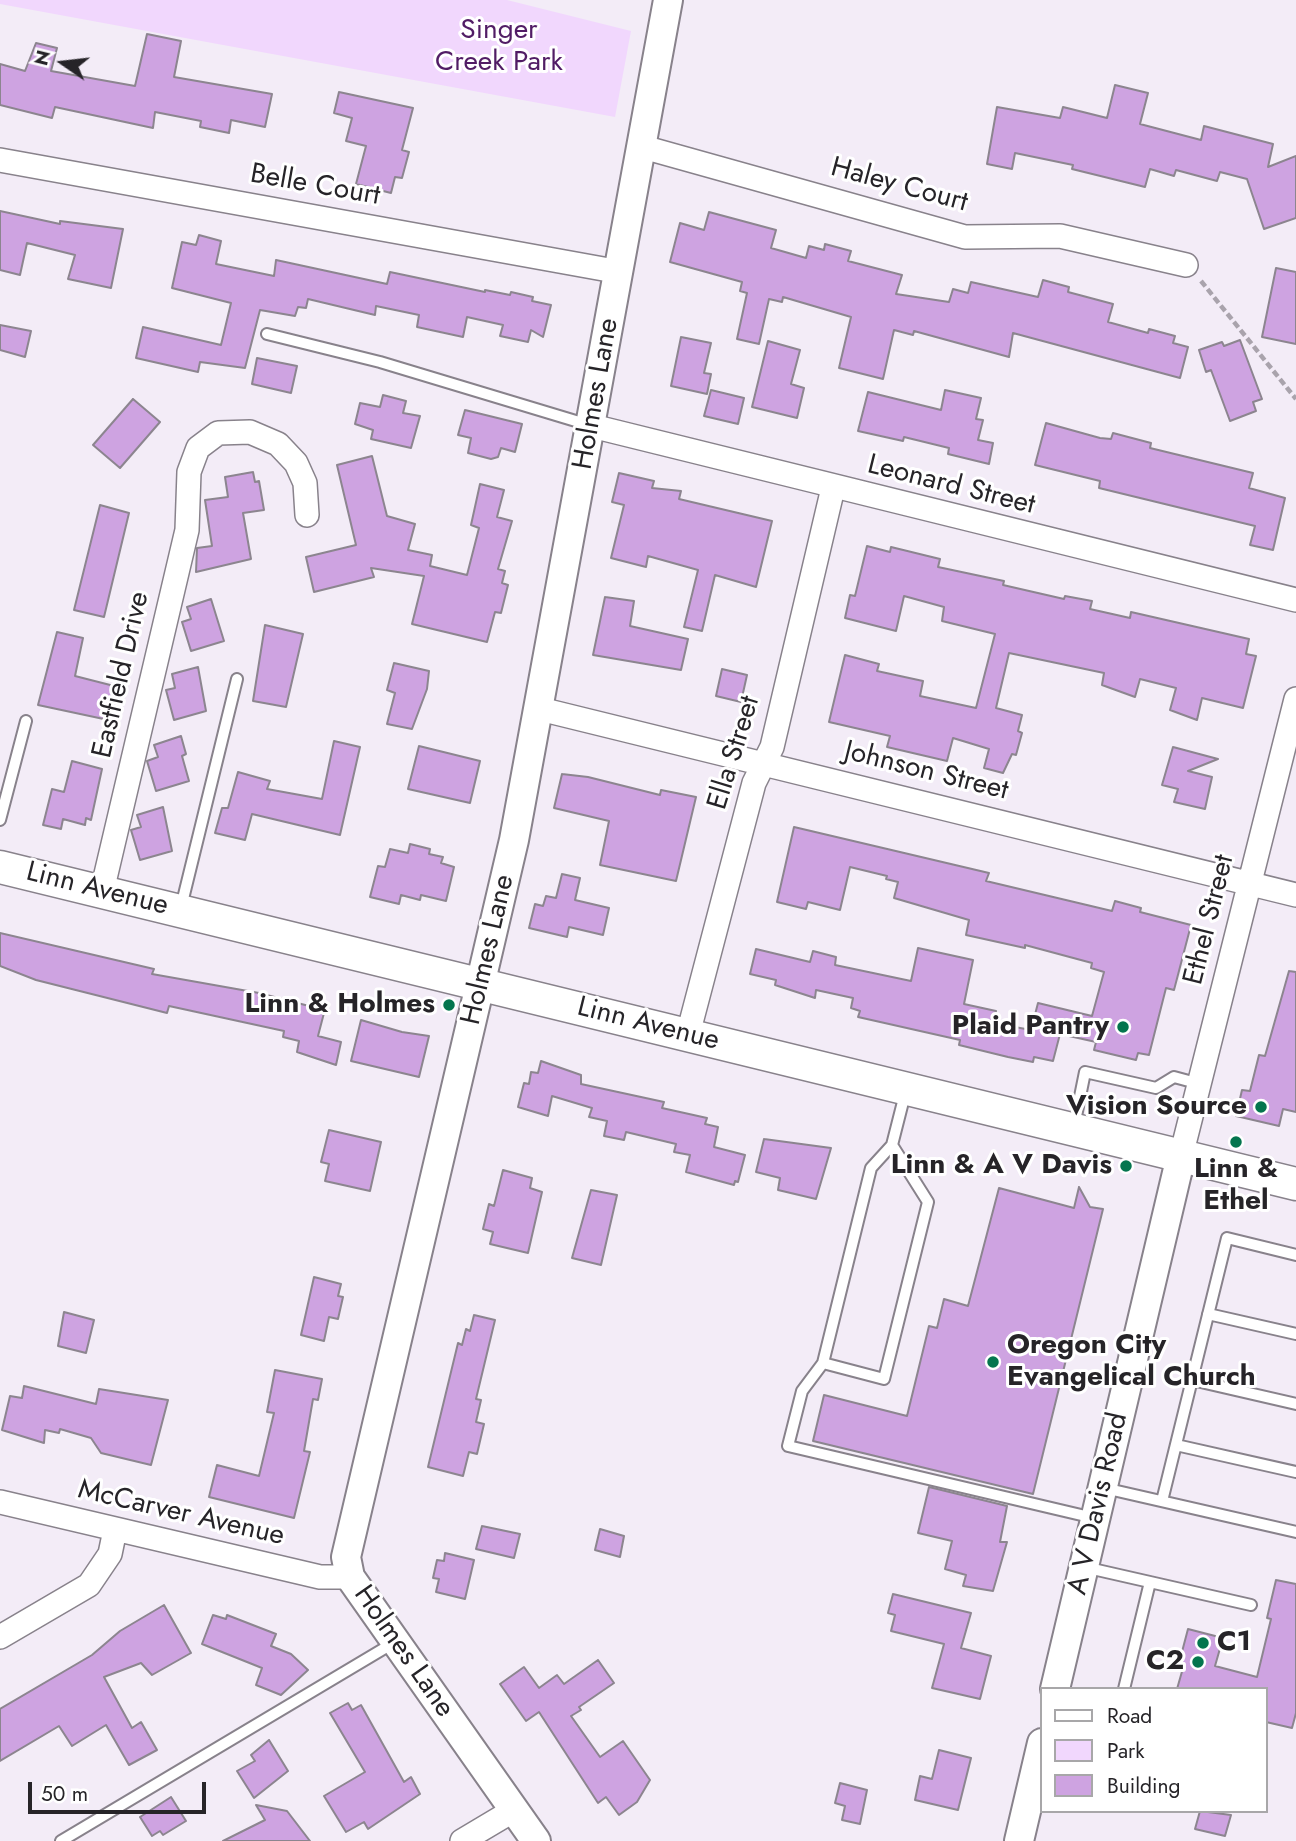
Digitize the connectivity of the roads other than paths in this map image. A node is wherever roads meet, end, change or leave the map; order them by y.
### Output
1 (668, 0) edge
2 (643, 147) junction
3 (0, 160) edge
4 (1186, 265) road end
5 (620, 272) junction
6 (267, 334) dead end
7 (592, 426) junction
8 (833, 488) junction
9 (307, 515) dead end
10 (1296, 600) edge
11 (237, 679) dead end
12 (1296, 699) edge
13 (540, 709) junction
14 (26, 721) dead end
15 (765, 762) junction
16 (0, 820) edge
17 (0, 867) edge
18 (1250, 883) junction
19 (102, 891) junction
20 (1296, 895) edge
21 (180, 910) junction
22 (482, 983) junction
23 (688, 1034) junction
24 (1200, 1084) junction
25 (906, 1088) junction
26 (1073, 1129) junction
27 (892, 1145) junction
28 (1181, 1156) junction
29 (1296, 1184) edge
30 (1296, 1255) edge
31 (1208, 1314) junction
32 (1296, 1334) edge
33 (823, 1363) junction
34 (1192, 1380) junction
35 (1296, 1404) edge
36 (1176, 1444) junction
37 (1296, 1472) edge
38 (1104, 1488) junction
39 (1162, 1501) junction
40 (0, 1502) edge
41 (1096, 1519) junction
42 (115, 1530) junction
43 (1296, 1532) edge
44 (1084, 1567) junction
45 (350, 1577) junction
46 (1150, 1582) junction
47 (1251, 1605) dead end
48 (0, 1637) edge
49 (395, 1642) junction
50 (1055, 1687) edge
51 (1124, 1687) edge
52 (1040, 1752) edge
53 (514, 1810) junction
54 (61, 1841) edge
55 (462, 1841) edge
56 (536, 1841) edge
57 (1019, 1841) edge

1 - 2 street, Holmes Lane
2 - 4 street, Haley Court
2 - 5 street, Holmes Lane
3 - 5 street, Belle Court
5 - 7 street, Holmes Lane
6 - 7 lane
7 - 8 street, Leonard Street
7 - 13 street, Holmes Lane
8 - 10 street, Leonard Street
8 - 15 street, Ella Street
9 - 19 street, Eastfield Drive
11 - 21 lane
12 - 18 street, Ethel Street
13 - 15 street, Johnson Street
13 - 22 street, Holmes Lane
14 - 16 lane
15 - 18 street, Johnson Street
15 - 23 street, Ella Street
17 - 19 main road, Linn Avenue
18 - 20 street, Johnson Street
18 - 24 street, Ethel Street
19 - 21 main road, Linn Avenue
21 - 22 main road, Linn Avenue
22 - 23 main road, Linn Avenue
22 - 45 street, Holmes Lane
23 - 25 main road, Linn Avenue
24 - 26 lane
24 - 28 street, Ethel Street
25 - 26 main road, Linn Avenue
25 - 27 lane
26 - 28 main road, Linn Avenue
27 - 33 lane
27 - 33 lane
28 - 29 main road, Linn Avenue
28 - 38 street, A V Davis Road
30 - 31 lane
31 - 32 lane
31 - 34 lane
33 - 41 lane
34 - 35 lane
34 - 36 lane
36 - 37 lane
36 - 39 lane
38 - 39 lane
38 - 41 street, A V Davis Road
39 - 43 lane
40 - 42 street, McCarver Avenue
41 - 44 street, A V Davis Road
42 - 45 street, McCarver Avenue
42 - 48 street
44 - 46 lane
44 - 50 street, A V Davis Road
45 - 49 street, Holmes Lane
46 - 47 lane
46 - 51 lane
49 - 53 street, Holmes Lane
49 - 54 lane
52 - 57 street
53 - 55 street
53 - 56 street, Holmes Lane

